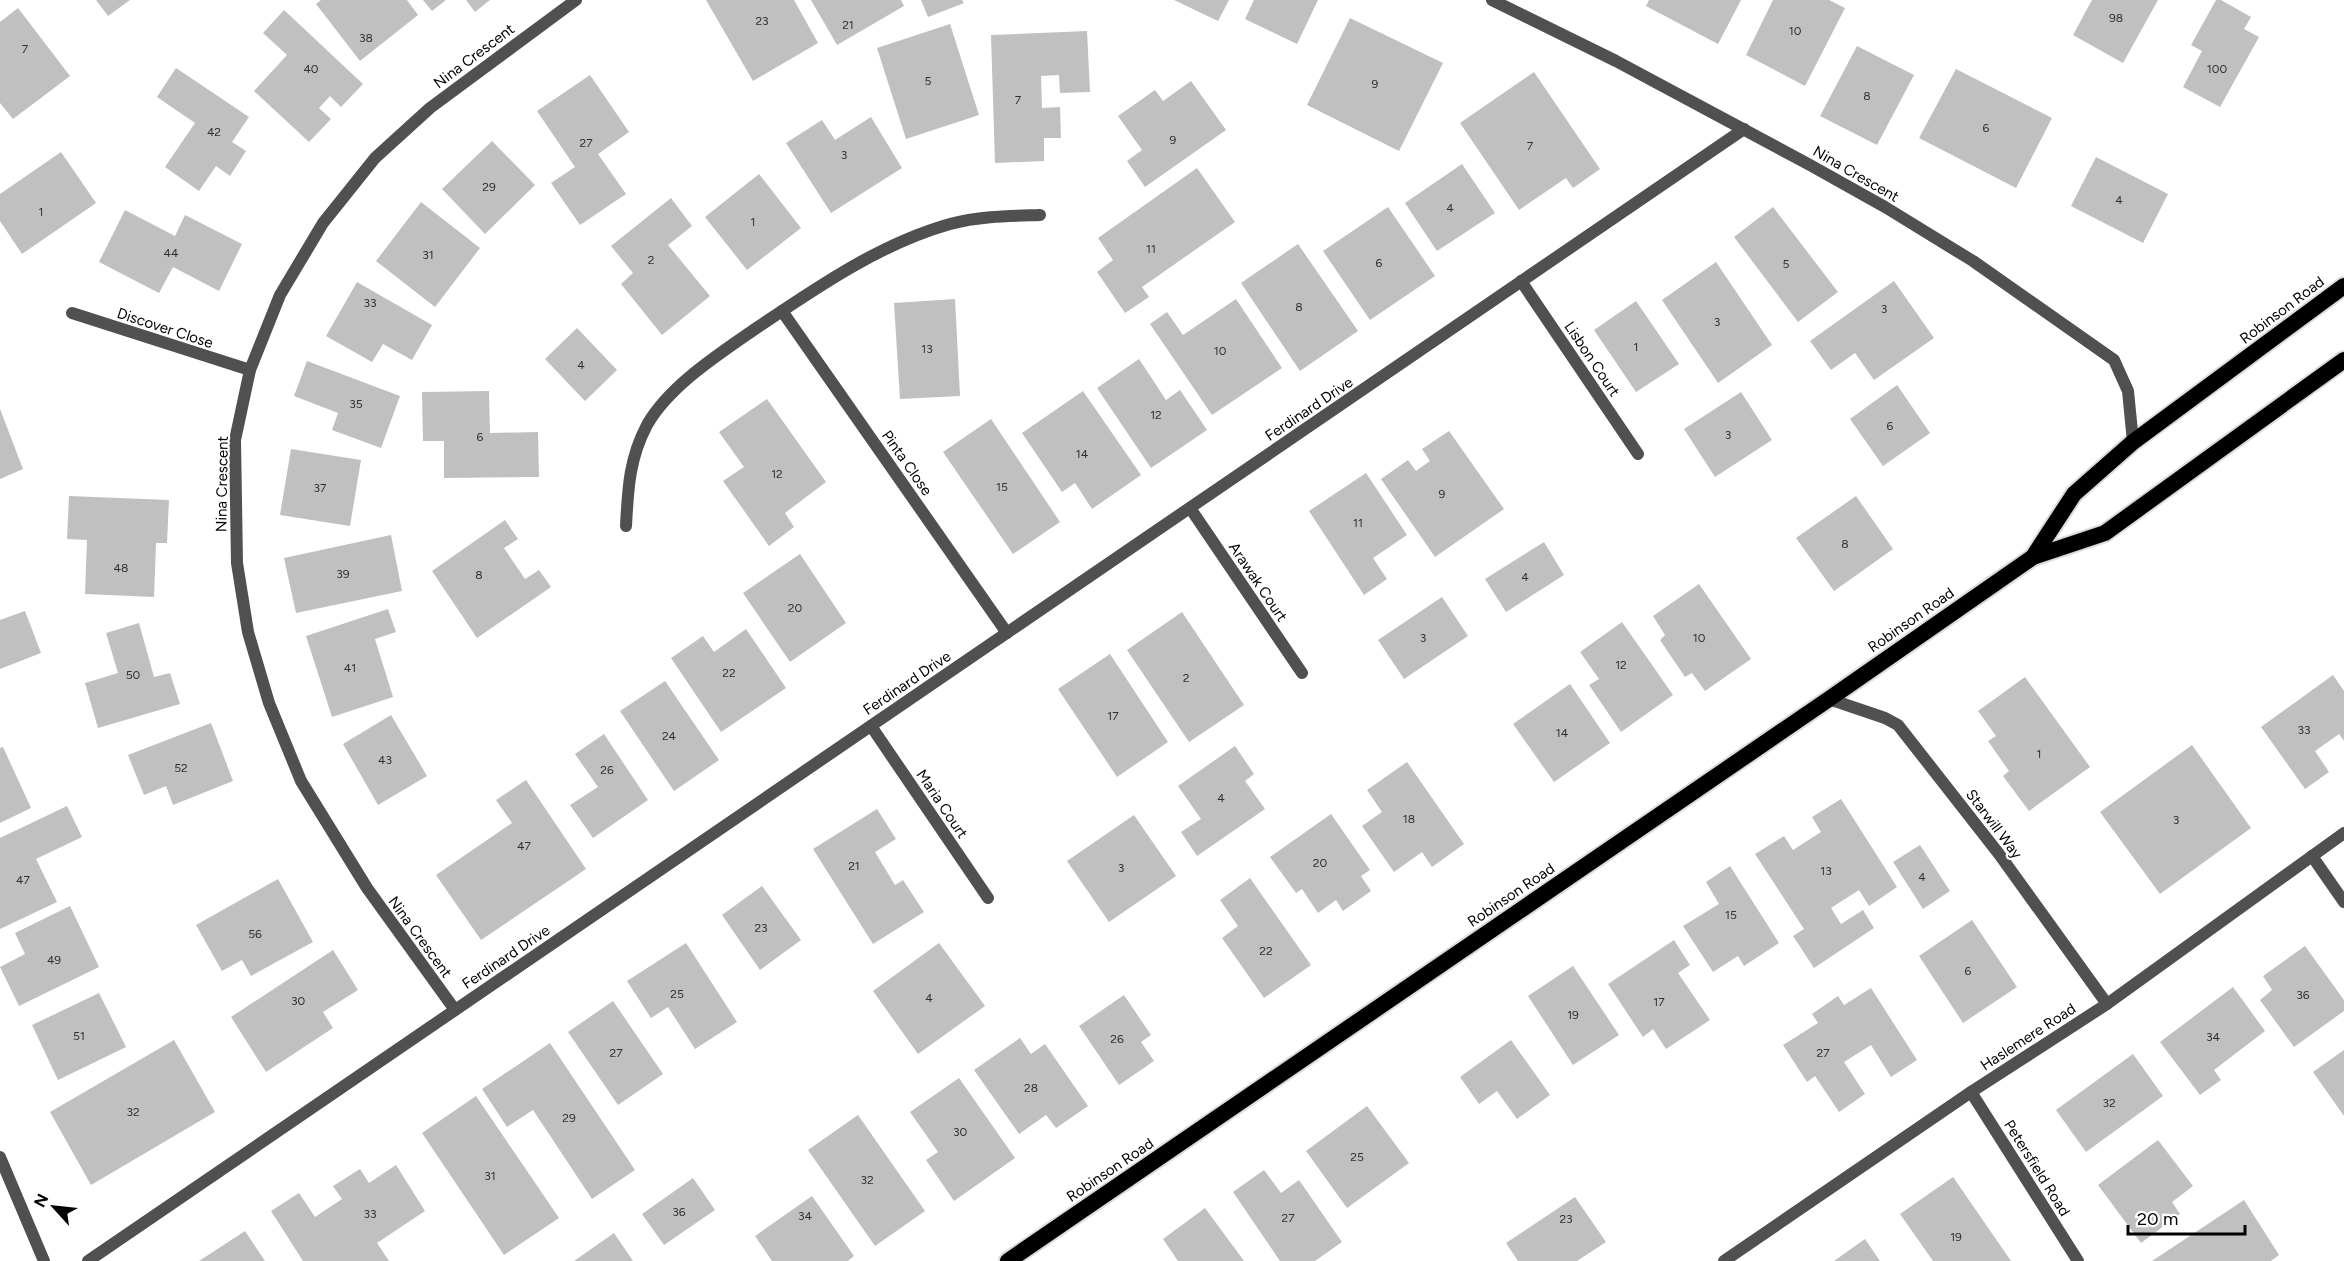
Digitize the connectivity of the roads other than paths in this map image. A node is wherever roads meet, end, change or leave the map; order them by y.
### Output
1 (576, 0) edge
2 (1492, 0) edge
3 (1744, 129) junction
4 (1040, 215) dead end
5 (1521, 281) junction
6 (2344, 286) edge
7 (782, 311) junction
8 (72, 313) dead end
9 (2344, 360) edge
10 (250, 370) junction
11 (2133, 442) junction
12 (1638, 454) dead end
13 (1190, 508) junction
14 (626, 526) dead end
15 (2033, 557) junction
16 (1007, 633) junction
17 (1302, 673) dead end
18 (1829, 699) junction
19 (871, 726) junction
20 (2344, 833) edge
21 (2312, 856) junction
22 (988, 898) dead end
23 (2344, 902) edge
24 (2107, 1004) junction
25 (455, 1010) junction
26 (1971, 1092) junction
27 (0, 1157) edge
28 (44, 1261) edge
29 (88, 1261) edge
30 (1008, 1261) edge
31 (1724, 1261) edge
32 (2078, 1261) edge

1 - 10 street, Nina Crescent
2 - 3 street, Nina Crescent
3 - 5 street, Ferdinard Drive
3 - 11 street, Nina Crescent
4 - 7 street
5 - 12 street, Lisbon Court
5 - 13 street, Ferdinard Drive
6 - 11 highway, Robinson Road
7 - 14 street
7 - 16 street, Pinta Close
8 - 10 street, Discover Close
9 - 15 highway, Robinson Road
10 - 25 street, Nina Crescent
11 - 15 highway, Robinson Road
13 - 16 street, Ferdinard Drive
13 - 17 street, Arawak Court
15 - 18 highway, Robinson Road
16 - 19 street, Ferdinard Drive
18 - 24 street, Starwill Way
18 - 30 highway, Robinson Road
19 - 22 street, Maria Court
19 - 25 street, Ferdinard Drive
20 - 21 street, Haslemere Road
21 - 23 street
21 - 24 street, Haslemere Road
24 - 26 street, Haslemere Road
25 - 29 street, Ferdinard Drive
26 - 31 street, Haslemere Road
26 - 32 street, Petersfield Road
27 - 28 street

